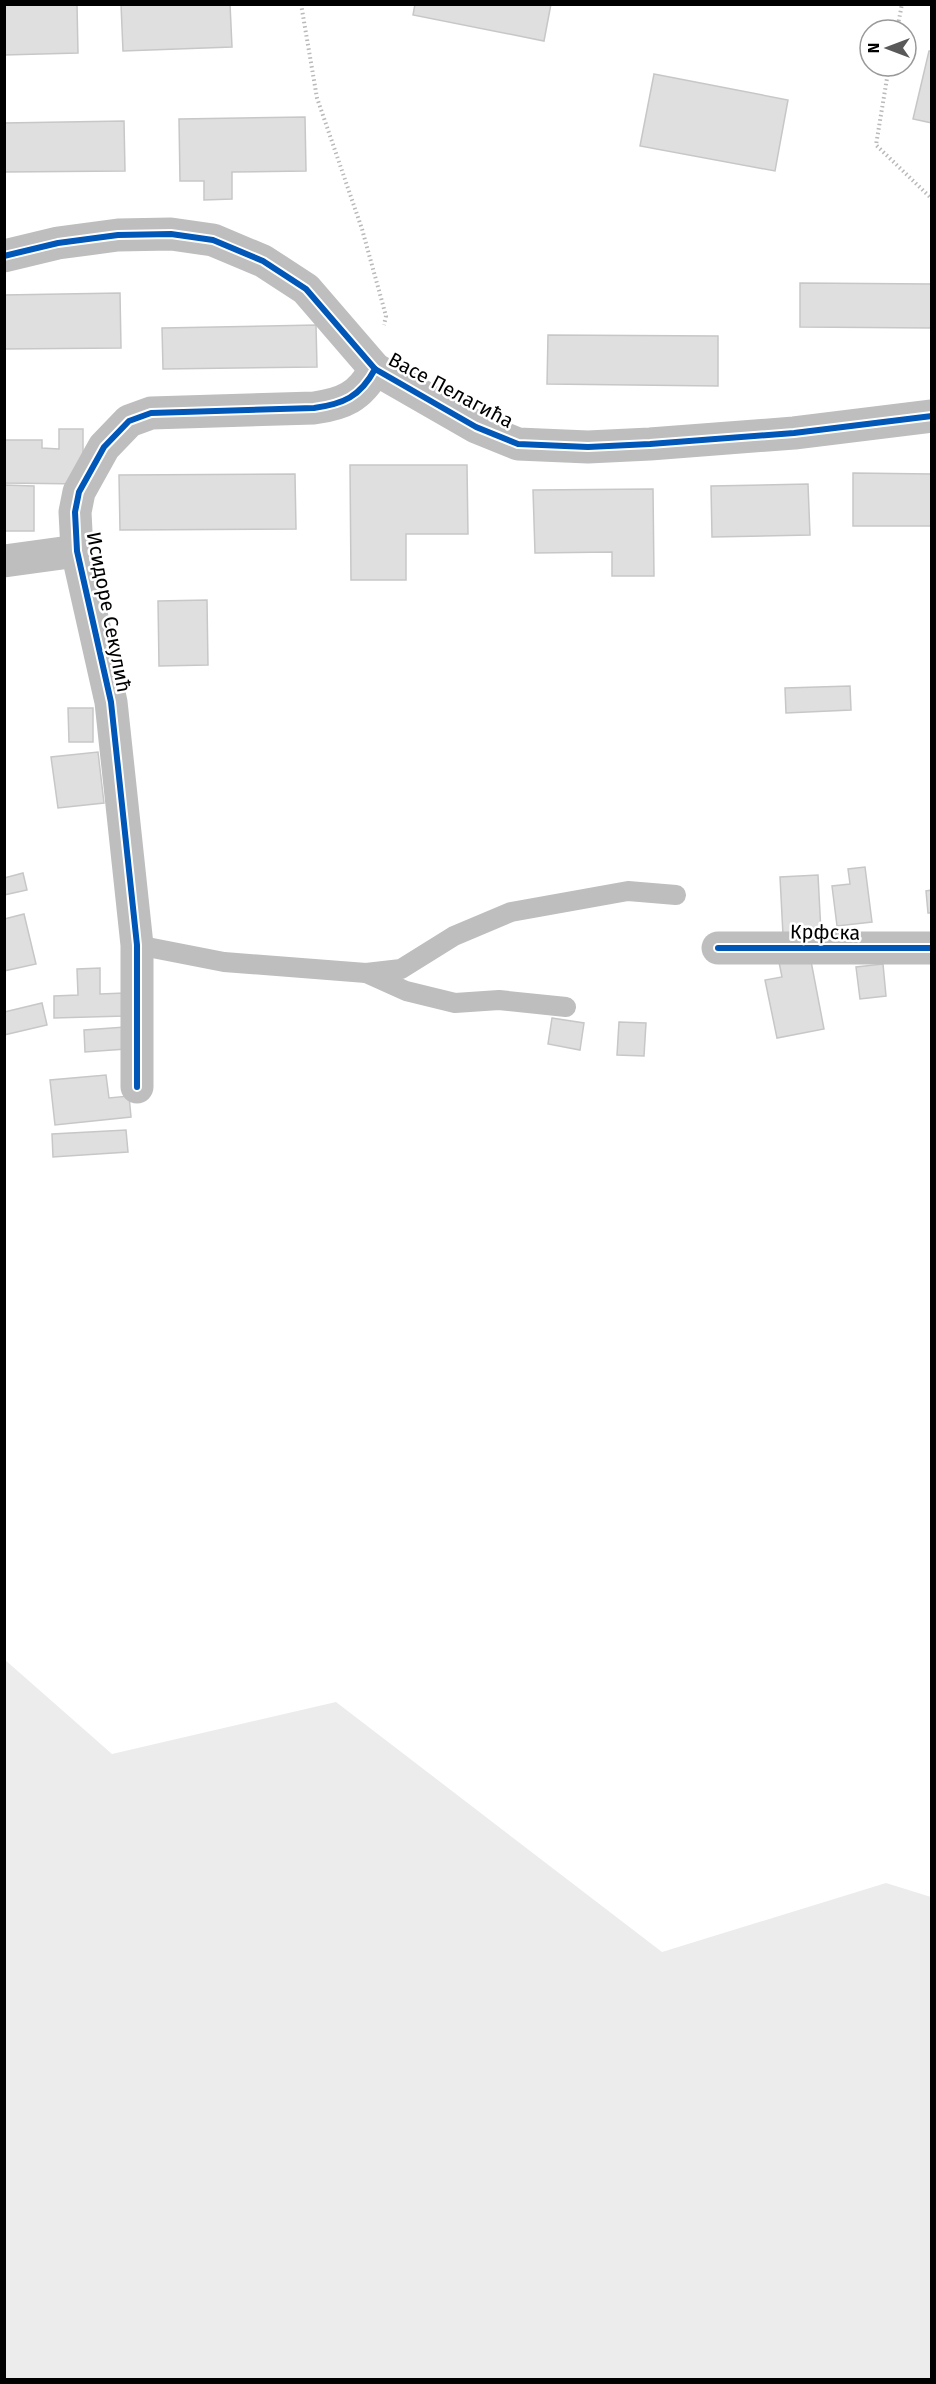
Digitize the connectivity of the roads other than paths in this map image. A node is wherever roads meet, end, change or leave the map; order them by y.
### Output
1 (4, 256) edge
2 (375, 369) junction
3 (932, 416) edge
4 (77, 550) junction
5 (4, 561) edge
6 (676, 895) dead end
7 (137, 945) junction
8 (718, 948) dead end
9 (932, 948) edge
10 (366, 974) junction
11 (566, 1007) dead end
12 (137, 1087) dead end

1 - 2 street, Васе Пелагића
2 - 3 street, Васе Пелагића
2 - 4 street, Исидоре Секулић
4 - 5 street
4 - 7 street, Исидоре Секулић
6 - 10 lane
7 - 10 lane
7 - 12 street, Исидоре Секулић
8 - 9 street, Крфска
10 - 11 lane

